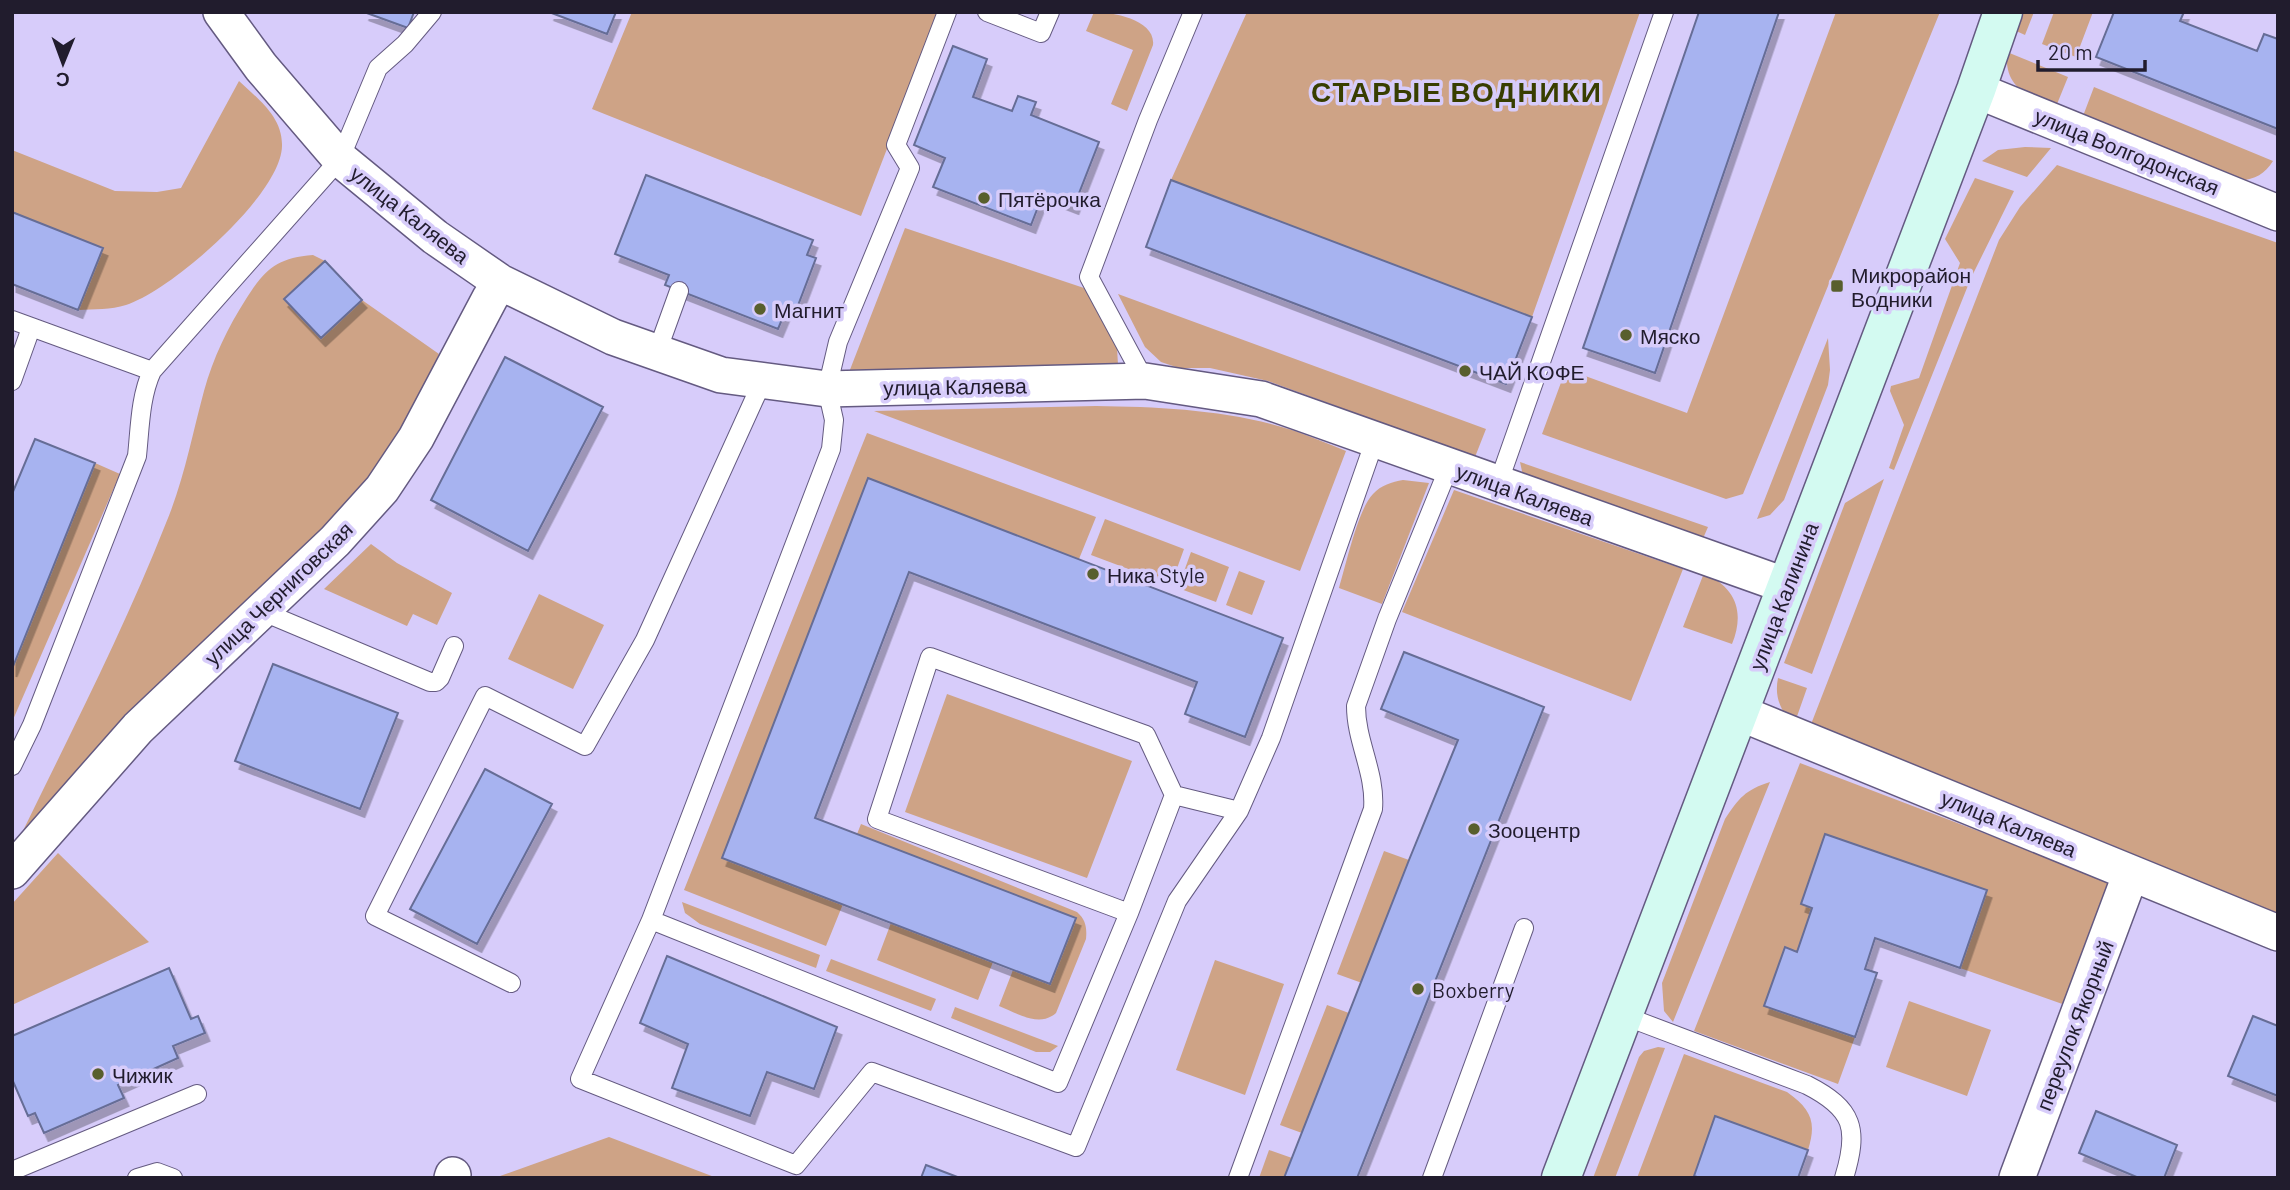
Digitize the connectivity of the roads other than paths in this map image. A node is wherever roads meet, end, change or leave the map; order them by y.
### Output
1 (221, 12) edge
2 (432, 12) edge
3 (947, 12) edge
4 (987, 12) edge
5 (1050, 12) edge
6 (1193, 12) edge
7 (1664, 12) edge
8 (2003, 12) edge
9 (1976, 90) junction
10 (340, 159) junction
11 (2276, 206) edge
12 (500, 282) junction
13 (679, 291) dead end
14 (12, 320) edge
15 (31, 328) junction
16 (657, 352) junction
17 (152, 371) junction
18 (763, 380) junction
19 (12, 381) edge
20 (1145, 381) junction
21 (827, 388) junction
22 (1375, 440) junction
23 (1449, 467) junction
24 (1497, 484) junction
25 (1787, 586) junction
26 (261, 611) junction
27 (454, 646) dead end
28 (1740, 713) junction
29 (12, 766) edge
30 (1174, 796) junction
31 (1239, 811) junction
32 (12, 872) edge
33 (2131, 873) junction
34 (1129, 913) junction
35 (651, 920) junction
36 (1524, 928) dead end
37 (2278, 933) edge
38 (511, 984) dead end
39 (1622, 1015) junction
40 (197, 1094) dead end
41 (12, 1171) edge
42 (136, 1178) edge
43 (173, 1178) edge
44 (1238, 1178) edge
45 (1432, 1178) edge
46 (1561, 1178) edge
47 (1844, 1178) edge
48 (2017, 1178) edge

1 - 10 street, улица Каляева
2 - 10 lane
3 - 21 lane
4 - 5 lane
6 - 20 lane
7 - 24 lane
8 - 9 main road, улица Калинина
9 - 11 street, улица Волгодонская
9 - 25 main road, улица Калинина
10 - 12 street, улица Каляева
10 - 17 lane
12 - 16 street, улица Каляева
12 - 26 street, улица Черниговская
13 - 16 lane
14 - 15 lane
15 - 17 lane
15 - 19 lane
16 - 18 street, улица Каляева
17 - 29 lane
18 - 21 street, улица Каляева
18 - 38 lane
20 - 21 street, улица Каляева
20 - 22 street, улица Каляева
21 - 35 lane
22 - 23 street, улица Каляева
22 - 31 lane
23 - 24 street, улица Каляева
23 - 44 lane
24 - 25 street, улица Каляева
25 - 28 main road, улица Калинина
26 - 27 lane
26 - 32 street, улица Черниговская
28 - 33 street, улица Каляева
28 - 39 main road, улица Калинина
30 - 31 lane
30 - 34 lane
30 - 34 lane
31 - 35 lane
33 - 37 street, улица Каляева
33 - 48 street, переулок Якорный
34 - 35 lane
36 - 45 lane
39 - 46 main road, улица Калинина
39 - 47 lane
40 - 41 lane
42 - 43 lane

